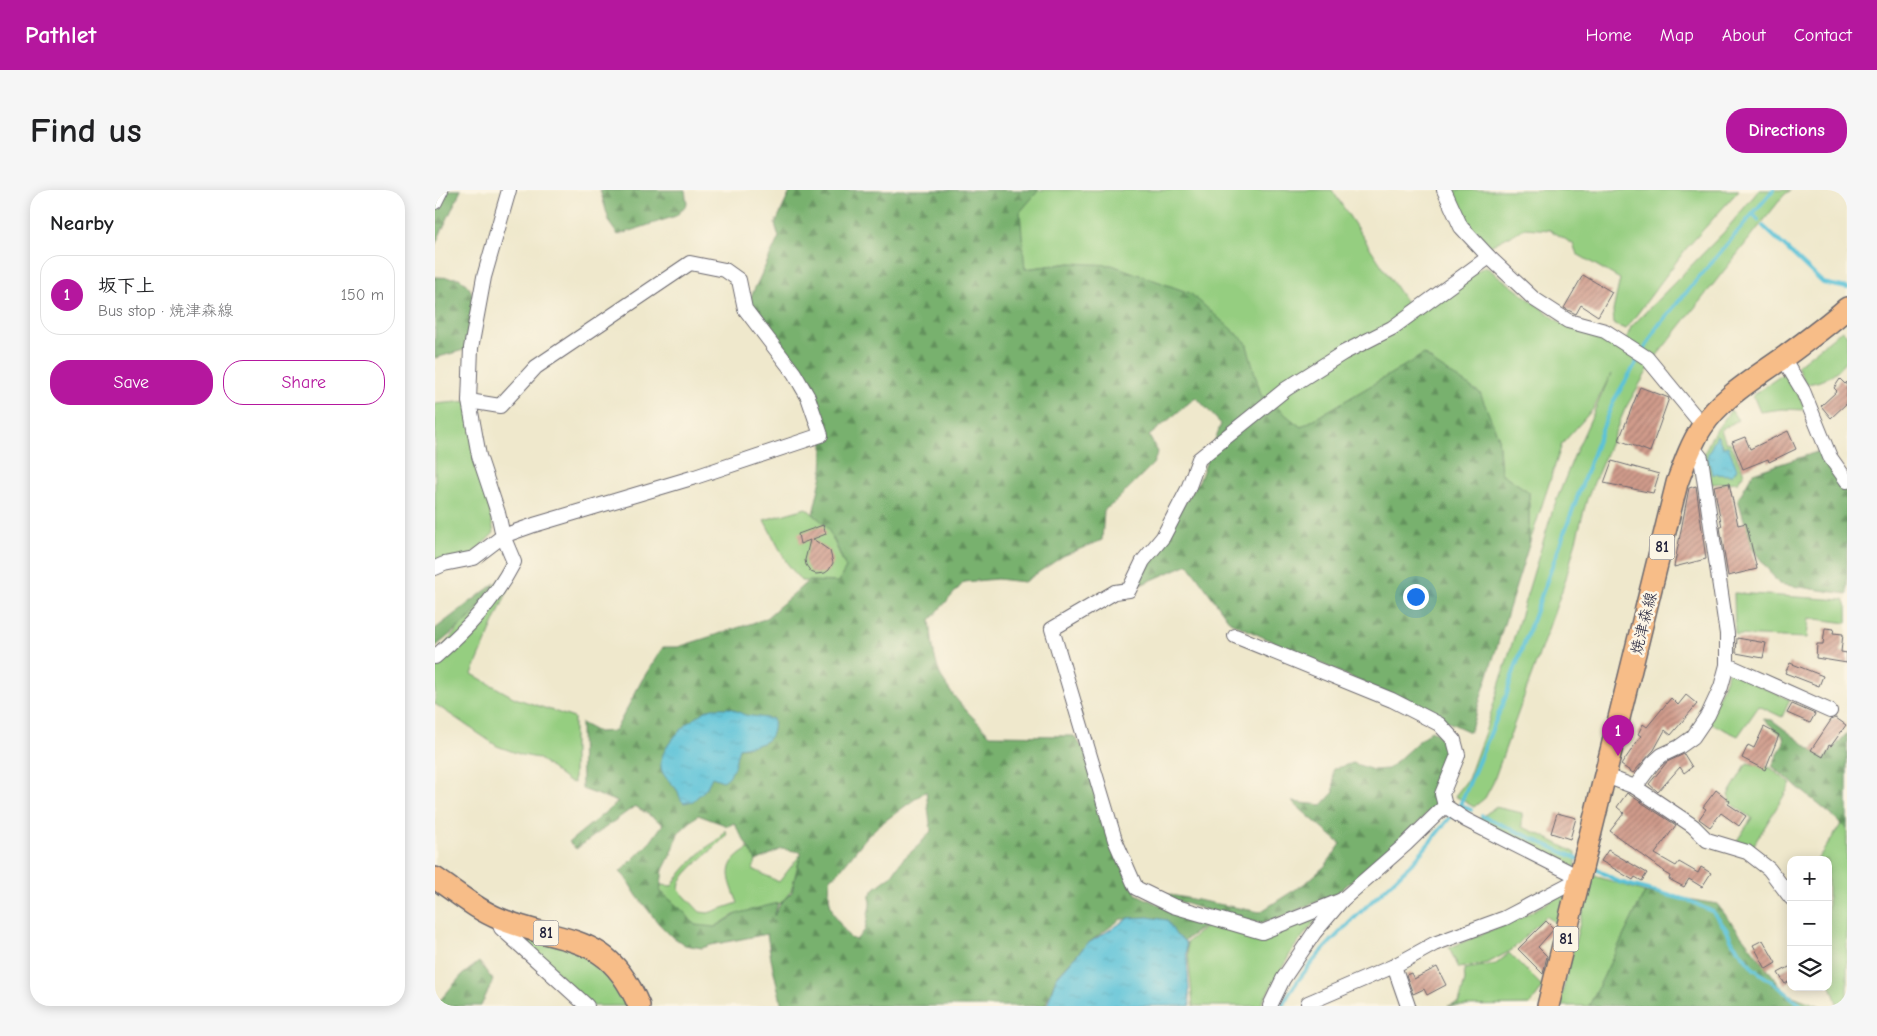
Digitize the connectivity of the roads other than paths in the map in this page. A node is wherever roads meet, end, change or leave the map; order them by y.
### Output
1 (441, 190) edge
2 (509, 190) edge
3 (1443, 190) edge
4 (435, 202) edge
5 (1489, 257) junction
6 (1847, 308) edge
7 (1783, 358) junction
8 (469, 400) junction
9 (1703, 426) junction
10 (1693, 446) junction
11 (1847, 481) edge
12 (503, 536) junction
13 (435, 568) edge
14 (1235, 636) dead end
15 (435, 657) edge
16 (1727, 665) junction
17 (1830, 712) dead end
18 (1606, 776) junction
19 (1635, 787) junction
20 (1447, 808) junction
21 (1583, 867) junction
22 (435, 878) edge
23 (1787, 893) edge
24 (1342, 900) junction
25 (498, 919) junction
26 (1394, 966) junction
27 (1308, 1003) dead end
28 (587, 1006) edge
29 (639, 1006) edge
30 (1269, 1006) edge
31 (1408, 1006) edge
32 (1549, 1006) edge

1 - 4 street
2 - 8 street
3 - 5 street
5 - 9 street
5 - 24 street
6 - 7 main road, 焼津森線 / 81
7 - 9 main road, 焼津森線 / 81
7 - 11 street
8 - 12 street
8 - 12 street
9 - 10 main road, 焼津森線 / 81
10 - 16 street
10 - 18 main road, 焼津森線 / 81
12 - 13 street
12 - 15 street
14 - 20 street
16 - 17 street
16 - 19 street
18 - 19 street
18 - 21 main road, 焼津森線 / 81
19 - 23 street
20 - 21 street
20 - 24 street
21 - 26 street
21 - 32 main road, 焼津森線 / 81
22 - 25 main road, 81
24 - 30 street
25 - 28 street
25 - 29 main road, 81
26 - 27 street
26 - 31 street

